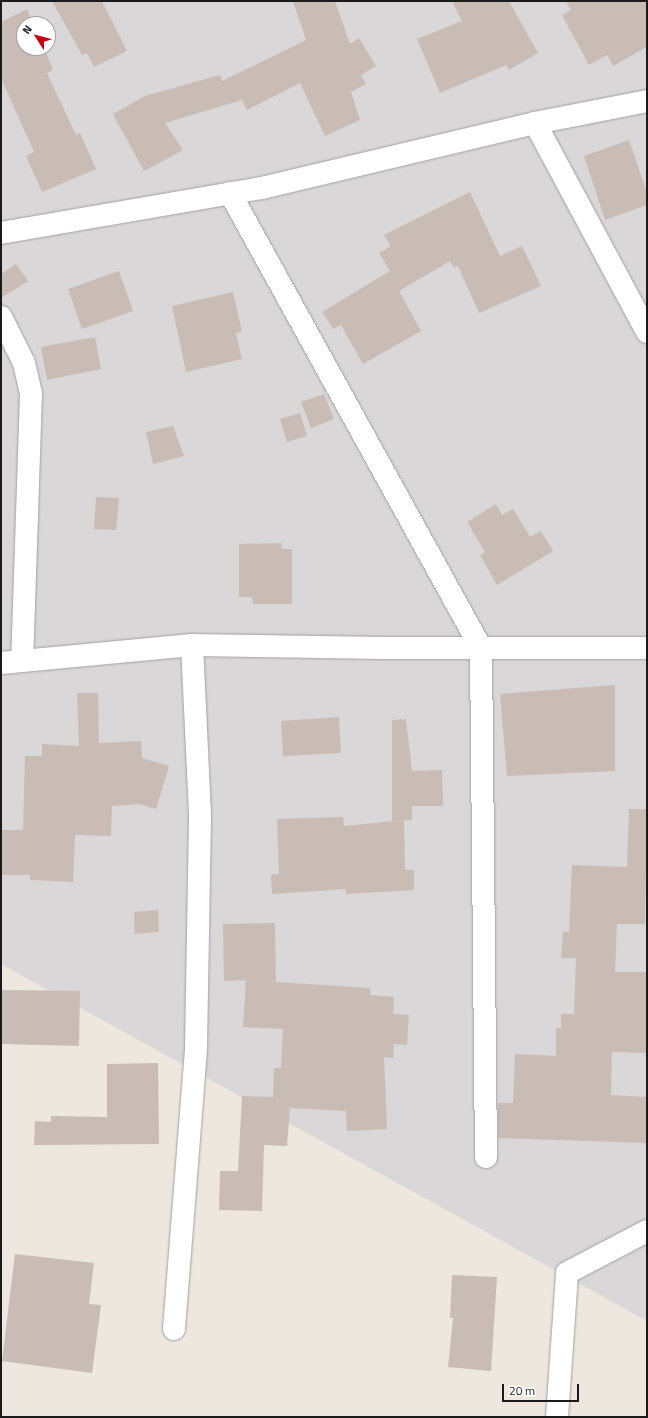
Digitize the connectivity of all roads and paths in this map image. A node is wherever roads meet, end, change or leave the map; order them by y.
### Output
1 (647, 102) edge
2 (535, 123) junction
3 (230, 193) junction
4 (1, 233) edge
5 (1, 317) edge
6 (647, 332) edge
7 (192, 645) junction
8 (481, 648) junction
9 (647, 648) edge
10 (22, 660) junction
11 (1, 663) edge
12 (486, 1157) dead end
13 (647, 1231) edge
14 (174, 1329) dead end
15 (557, 1417) edge

1 - 2 street
2 - 3 street
2 - 6 street
3 - 4 street
3 - 8 street
5 - 10 street
7 - 8 street
7 - 10 street
7 - 14 street
8 - 9 street
8 - 12 street
10 - 11 street
13 - 15 street

